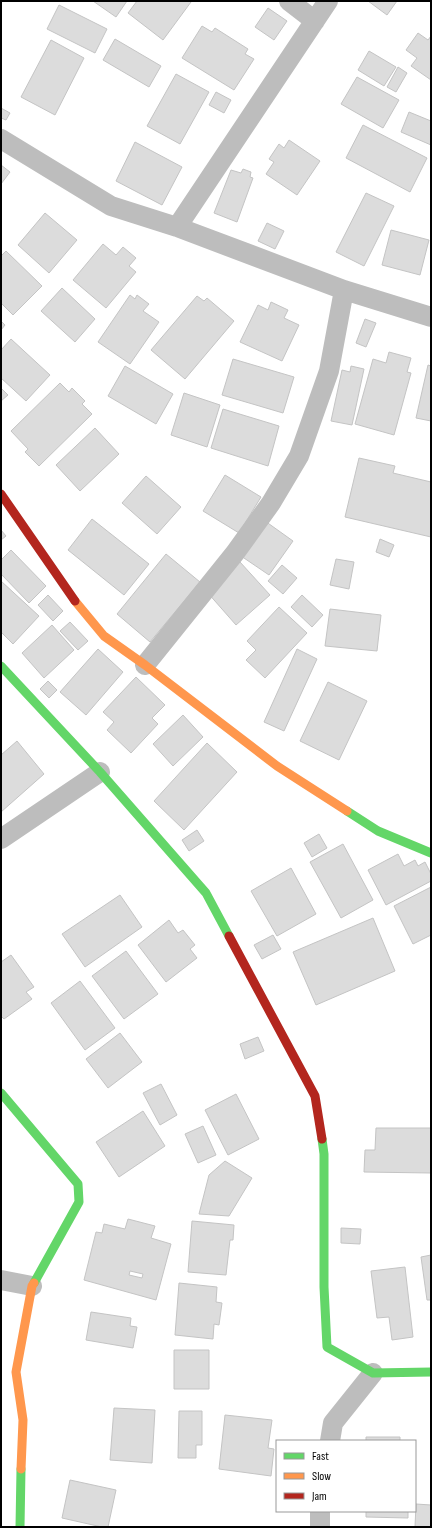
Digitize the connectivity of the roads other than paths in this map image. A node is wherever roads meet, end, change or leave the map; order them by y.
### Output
1 (289, 1) edge
2 (328, 1) edge
3 (314, 21) junction
4 (1, 139) edge
5 (177, 227) junction
6 (344, 290) junction
7 (431, 317) edge
8 (1, 494) edge
9 (145, 665) junction
10 (1, 666) edge
11 (100, 772) junction
12 (1, 839) edge
13 (431, 852) edge
14 (1, 1093) edge
15 (1, 1280) edge
16 (32, 1286) junction
17 (431, 1372) edge
18 (373, 1373) junction
19 (330, 1440) edge
20 (320, 1512) edge
21 (20, 1527) edge
22 (320, 1527) edge

1 - 3 street
2 - 3 street
3 - 5 street
4 - 5 street
5 - 6 street
6 - 7 street
6 - 9 street
8 - 9 street
9 - 13 street
10 - 11 street
11 - 12 street
11 - 18 street
14 - 16 street
15 - 16 street
16 - 21 street
17 - 18 street
18 - 19 street
20 - 22 street

